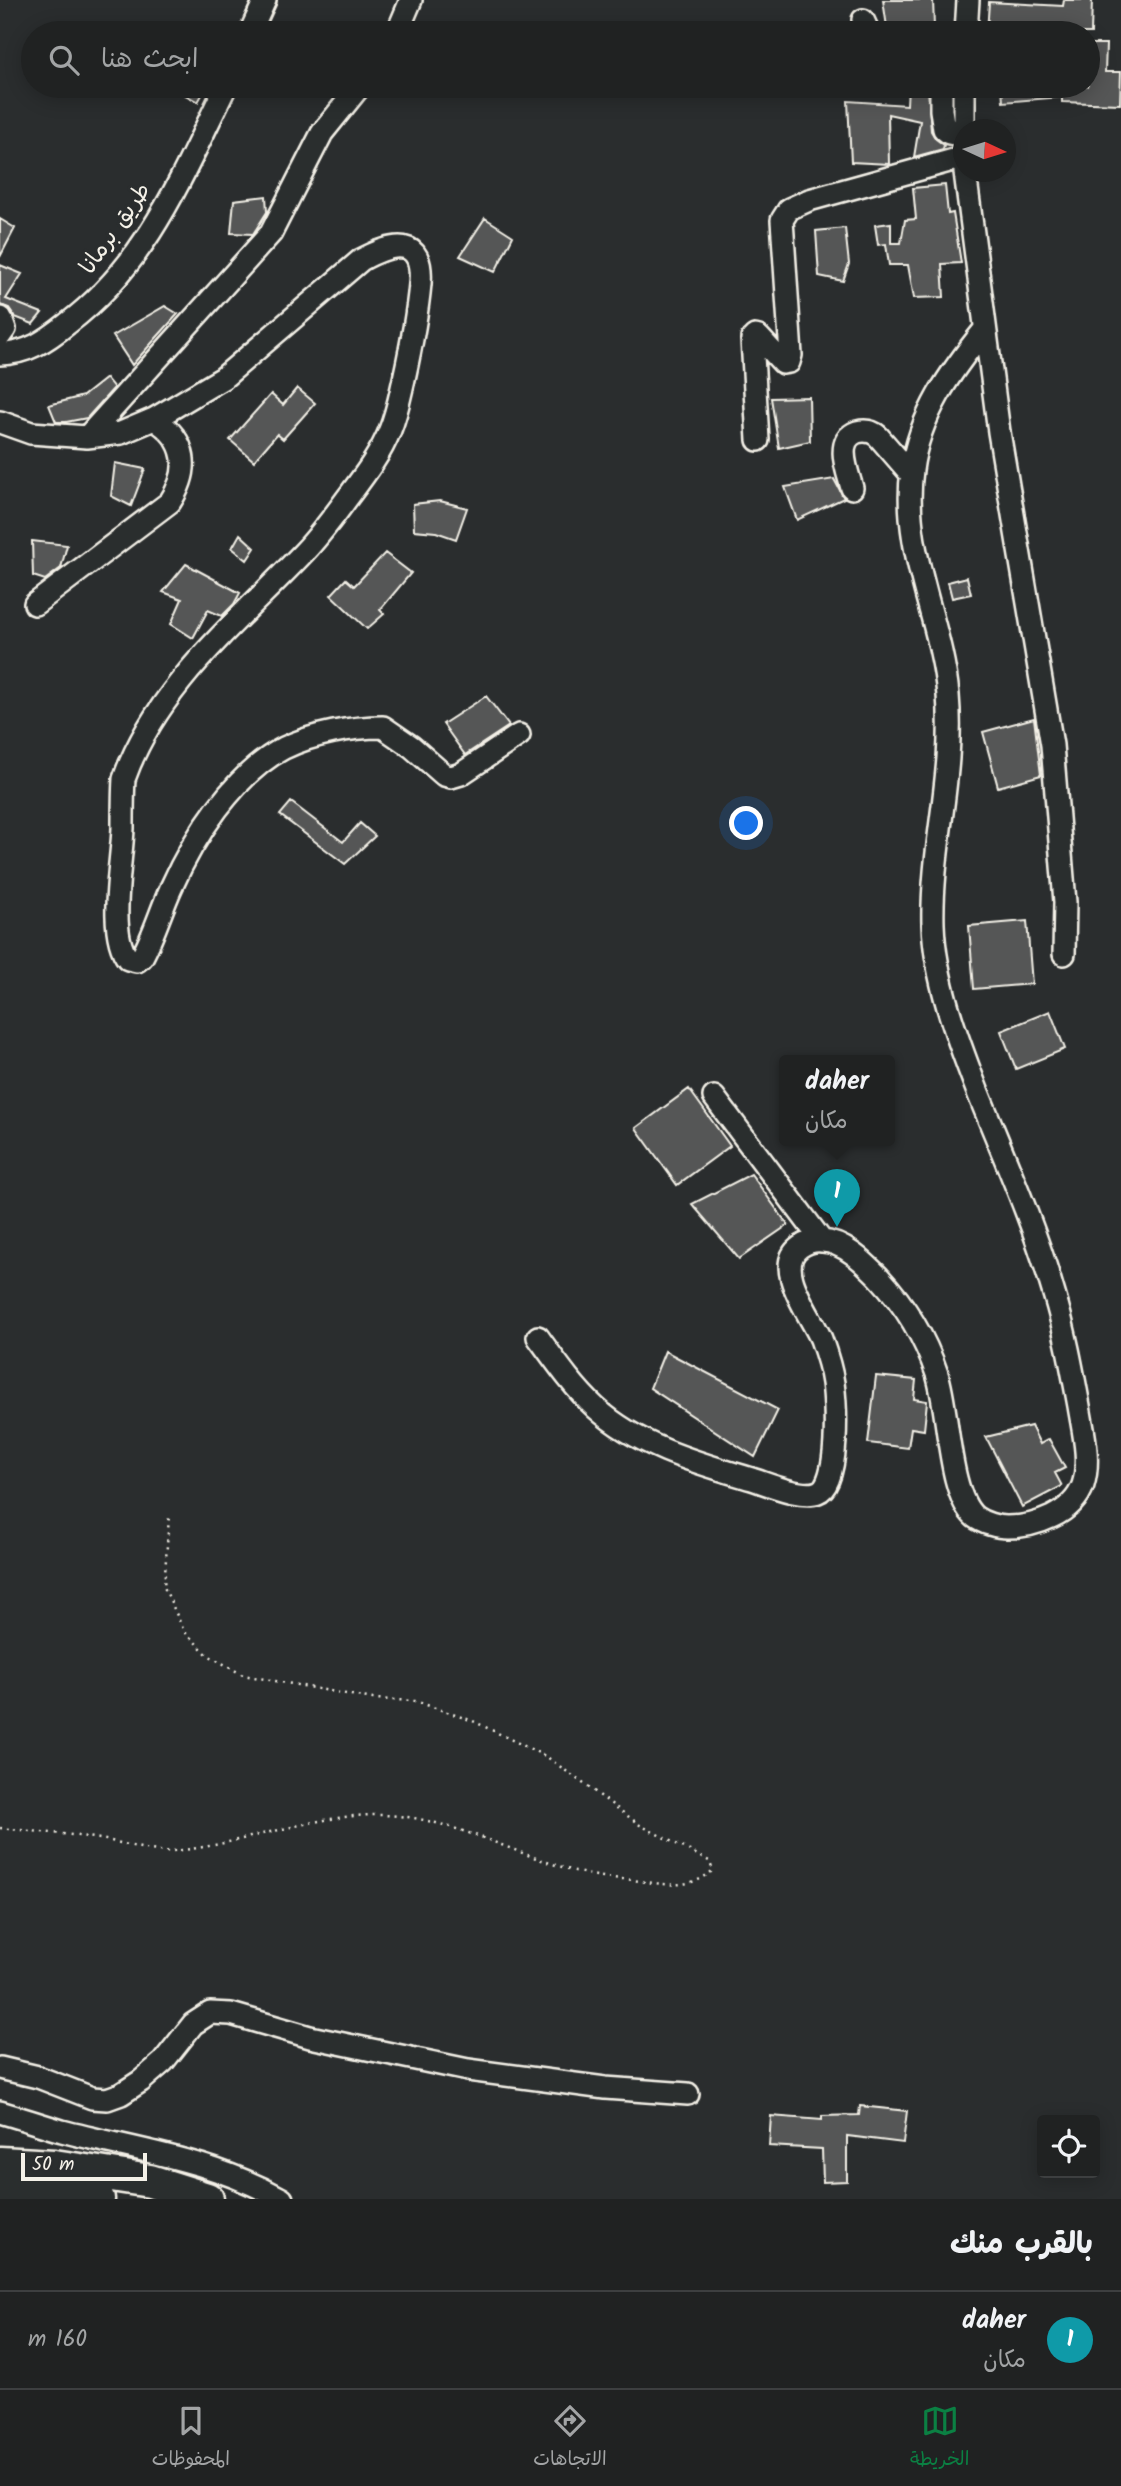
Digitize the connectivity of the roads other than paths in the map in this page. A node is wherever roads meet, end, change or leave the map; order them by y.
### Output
1 (265, 0) edge
2 (411, 0) edge
3 (968, 0) edge
4 (255, 21) edge
5 (402, 21) edge
6 (967, 21) edge
7 (220, 98) edge
8 (351, 98) edge
9 (940, 98) edge
10 (964, 98) edge
11 (964, 119) edge
12 (953, 134) edge
13 (953, 160) edge
14 (966, 182) edge
15 (1, 318) edge
16 (985, 329) junction
17 (0, 336) edge
18 (0, 354) edge
19 (154, 419) junction
20 (0, 422) edge
21 (87, 437) junction
22 (758, 440) dead end
23 (911, 474) junction
24 (852, 488) dead end
25 (35, 604) dead end
26 (519, 735) dead end
27 (1064, 954) dead end
28 (713, 1097) dead end
29 (822, 1241) junction
30 (538, 1337) dead end
31 (0, 2068) edge
32 (688, 2094) dead end
33 (0, 2112) edge
34 (0, 2164) edge
35 (0, 2189) edge
36 (98, 2199) edge
37 (207, 2199) edge
38 (282, 2199) edge

1 - 4 street
2 - 5 street
3 - 6 street
7 - 18 street, طريق برمانا
8 - 21 street
9 - 12 street
10 - 11 street
13 - 22 street
14 - 16 street
15 - 17 street
16 - 23 street
16 - 27 street
19 - 21 street
19 - 25 street
19 - 26 street
20 - 21 street
23 - 24 street
23 - 29 street
28 - 29 street
29 - 30 street
31 - 32 street
33 - 38 street
34 - 37 highway
35 - 36 highway

